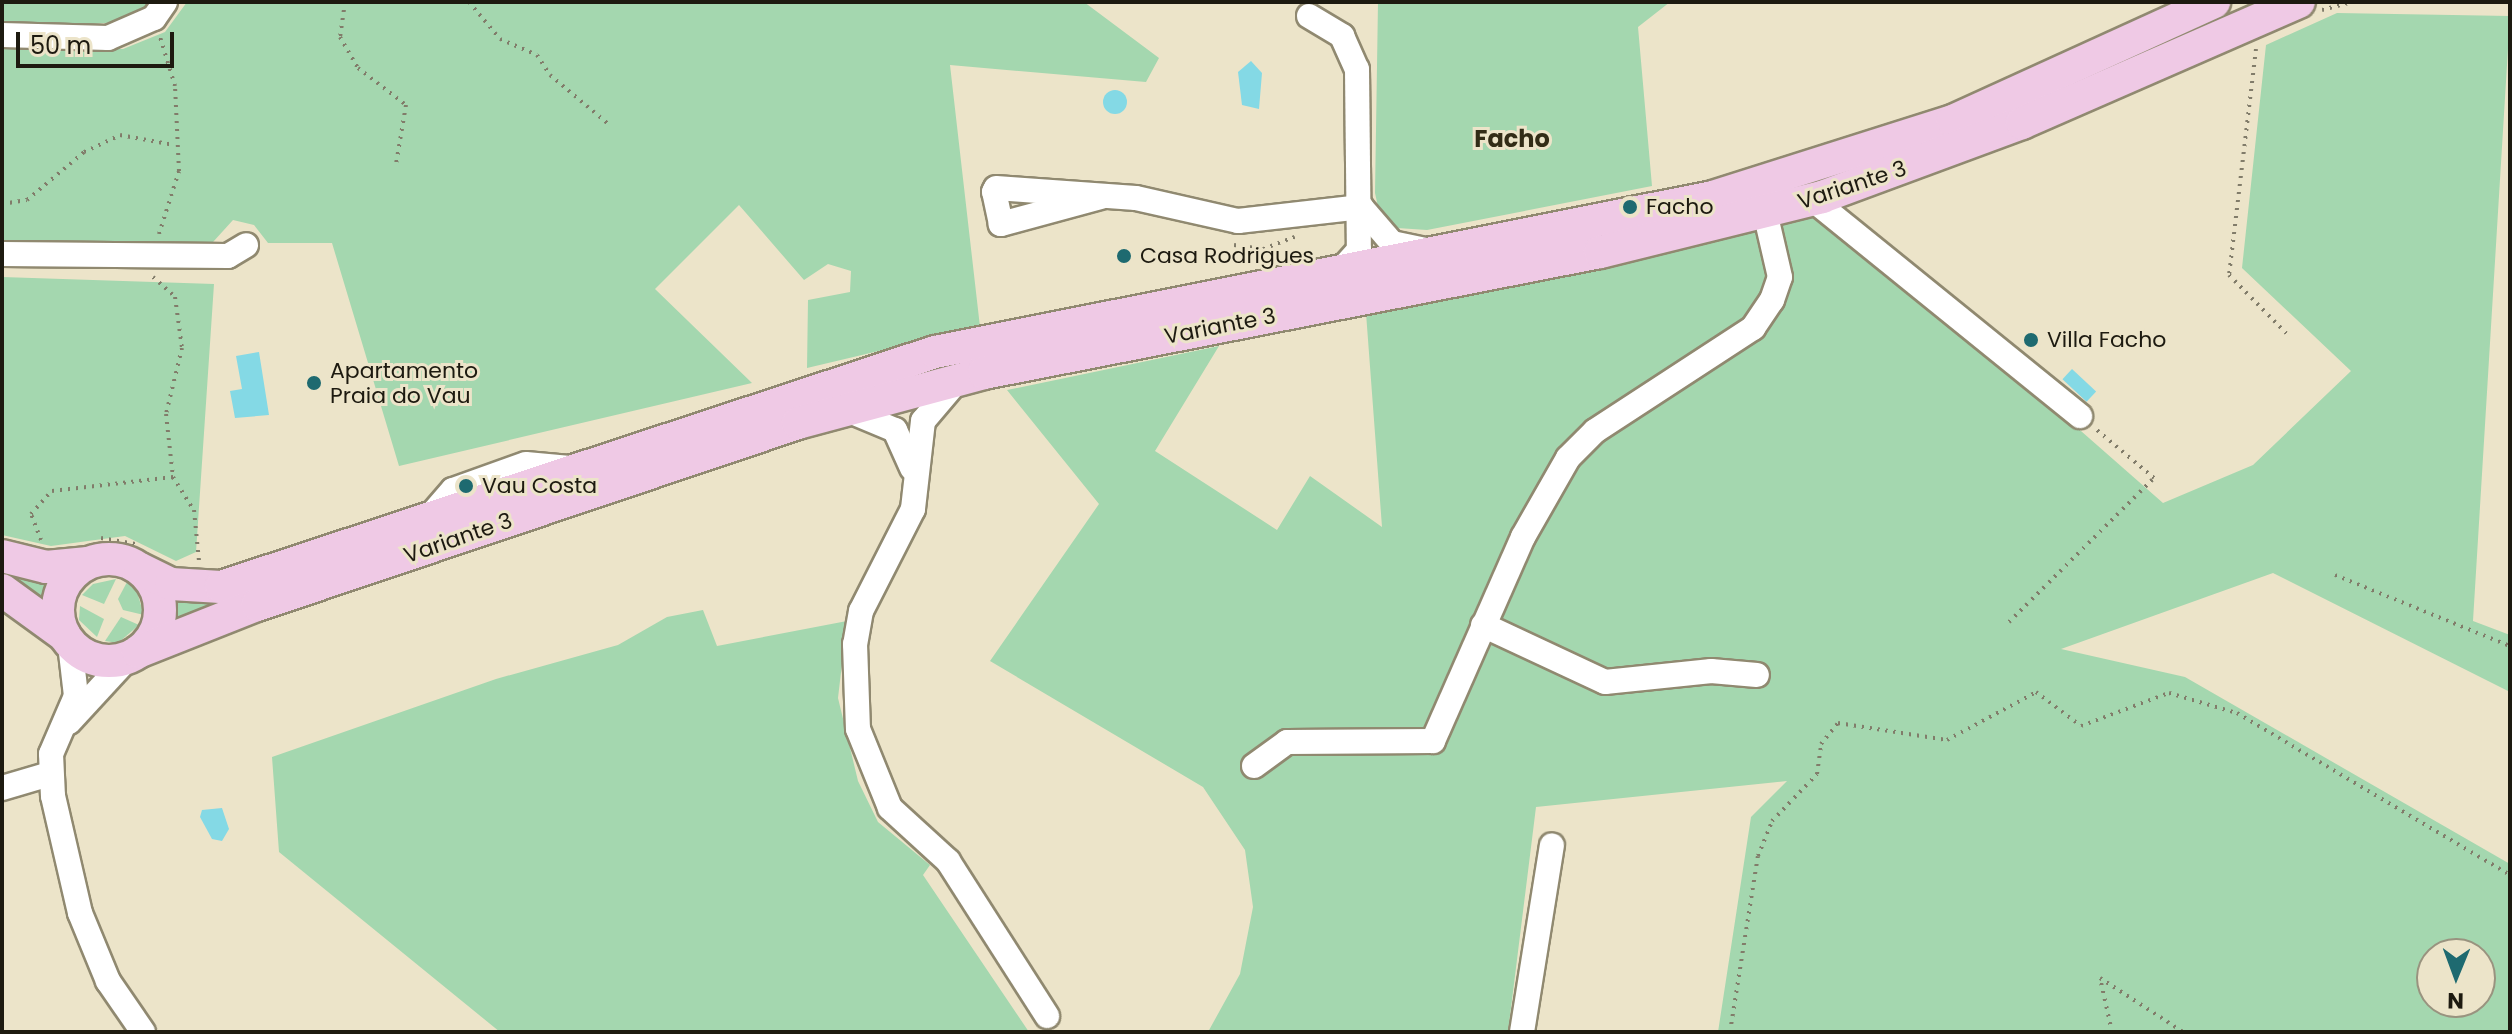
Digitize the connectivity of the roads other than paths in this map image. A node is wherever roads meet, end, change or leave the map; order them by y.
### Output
1 (2214, 2) edge
2 (2299, 2) edge
3 (159, 10) edge
4 (1309, 16) dead end
5 (2, 35) edge
6 (1101, 197) dead end
7 (1812, 199) junction
8 (1361, 207) junction
9 (1765, 212) junction
10 (246, 245) dead end
11 (1442, 251) junction
12 (2, 254) edge
13 (1339, 272) junction
14 (960, 379) junction
15 (845, 410) junction
16 (2080, 416) road end
17 (916, 490) junction
18 (89, 552) junction
19 (2, 556) edge
20 (145, 560) junction
21 (2, 590) edge
22 (1483, 625) junction
23 (67, 639) junction
24 (133, 655) junction
25 (1757, 675) dead end
26 (59, 732) junction
27 (1254, 766) dead end
28 (50, 774) junction
29 (2, 788) edge
30 (1552, 845) dead end
31 (1047, 1016) dead end
32 (143, 1032) edge
33 (1522, 1032) edge

1 - 11 main road, Variante 3
2 - 7 main road, Variante 3
3 - 5 street
4 - 8 street
6 - 8 street
7 - 9 main road, Variante 3
7 - 16 street
8 - 11 street
8 - 13 street
9 - 14 main road, Variante 3
9 - 22 street
10 - 12 street
11 - 13 main road, Variante 3
13 - 20 main road, Variante 3
14 - 15 main road, Variante 3
14 - 17 street
15 - 17 street
15 - 24 main road, Variante 3
17 - 31 street
18 - 19 main road
18 - 20 main road
18 - 23 main road
20 - 24 main road
21 - 23 main road
22 - 25 street
22 - 27 street
23 - 24 main road
23 - 26 street
24 - 26 street
26 - 28 street
28 - 29 street
28 - 32 street
30 - 33 street

